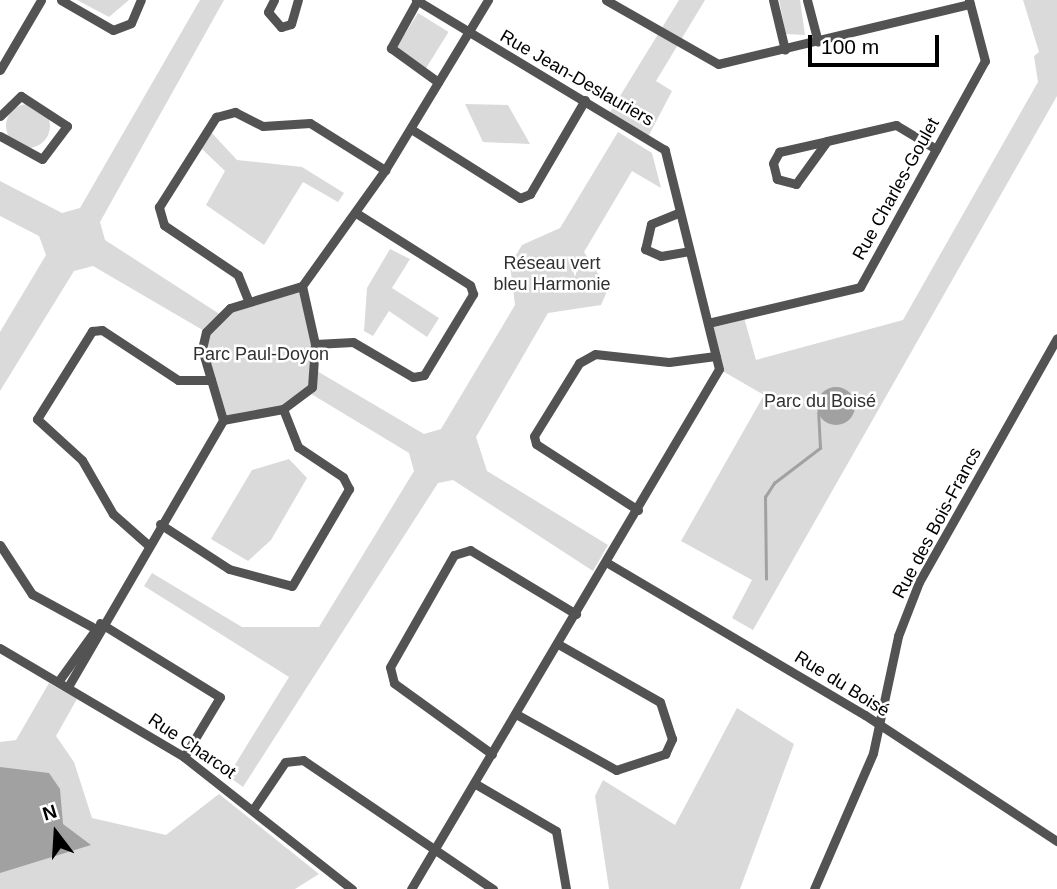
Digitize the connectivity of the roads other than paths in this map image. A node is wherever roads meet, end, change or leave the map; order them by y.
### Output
1 (41, 0) edge
2 (61, 0) edge
3 (141, 0) edge
4 (274, 0) edge
5 (299, 0) edge
6 (416, 0) edge
7 (488, 0) edge
8 (773, 0) edge
9 (807, 0) edge
10 (610, 1) edge
11 (970, 2) edge
12 (469, 33) junction
13 (818, 42) junction
14 (785, 50) junction
15 (0, 70) edge
16 (438, 82) junction
17 (585, 100) junction
18 (1, 111) edge
19 (411, 129) junction
20 (0, 136) edge
21 (827, 141) junction
22 (936, 149) junction
23 (385, 170) junction
24 (356, 213) junction
25 (678, 213) junction
26 (688, 251) junction
27 (302, 286) junction
28 (248, 300) junction
29 (708, 323) junction
30 (1057, 338) edge
31 (315, 344) junction
32 (716, 356) junction
33 (211, 380) junction
34 (283, 409) junction
35 (223, 420) junction
36 (638, 510) junction
37 (160, 524) junction
38 (148, 544) junction
39 (0, 545) edge
40 (606, 562) junction
41 (576, 614) junction
42 (98, 626) junction
43 (558, 644) junction
44 (0, 648) edge
45 (60, 680) junction
46 (69, 685) junction
47 (516, 715) junction
48 (878, 724) junction
49 (492, 754) junction
50 (184, 757) junction
51 (474, 783) junction
52 (254, 808) junction
53 (1057, 841) edge
54 (432, 852) junction
55 (352, 889) edge
56 (411, 889) edge
57 (493, 889) edge
58 (566, 889) edge
59 (814, 889) edge

1 - 15 street
2 - 3 street
4 - 5 street
6 - 12 street, Rue Jean-Deslauriers
6 - 16 street, Rue Jean-Deslauriers
7 - 12 street
8 - 14 street
9 - 13 street
10 - 14 street
11 - 13 street
11 - 22 street, Rue Charles-Goulet
12 - 16 street
12 - 17 street, Rue Jean-Deslauriers
13 - 14 street
16 - 19 street
17 - 19 street
17 - 25 street, Rue Jean-Deslauriers
18 - 20 street
19 - 23 street
21 - 21 street
21 - 22 street
22 - 29 street, Rue Charles-Goulet
23 - 24 street
23 - 28 street
24 - 27 street
24 - 31 street
25 - 26 street, Rue Jean-Deslauriers
25 - 26 street
26 - 29 street, Rue Jean-Deslauriers
27 - 28 street
27 - 31 street
28 - 33 street
29 - 32 street, Rue Jean-Deslauriers
30 - 48 street, Rue des Bois-Francs
31 - 34 street
32 - 36 street, Rue Jean-Deslauriers
32 - 36 street
33 - 35 street
33 - 38 street
34 - 35 street
34 - 37 street
35 - 37 street
36 - 40 street, Rue Jean-Deslauriers
37 - 38 street
38 - 42 street
39 - 42 street
40 - 41 street, Rue Jean-Deslauriers
40 - 48 street, Rue du Boisé
41 - 43 street, Rue Jean-Deslauriers
41 - 49 street
42 - 45 street
42 - 46 street
42 - 50 street
43 - 47 street, Rue Jean-Deslauriers
43 - 47 street
44 - 45 street, Rue Charcot
45 - 46 street, Rue Charcot
46 - 50 street, Rue Charcot
47 - 49 street, Rue Jean-Deslauriers
48 - 53 street, Rue du Boisé
48 - 59 street, Rue des Bois-Francs
49 - 51 street, Rue Jean-Deslauriers
50 - 52 street, Rue Charcot
51 - 54 street, Rue Jean-Deslauriers
51 - 58 street
52 - 54 street
52 - 55 street, Rue Charcot
54 - 56 street, Rue Jean-Deslauriers
54 - 57 street

